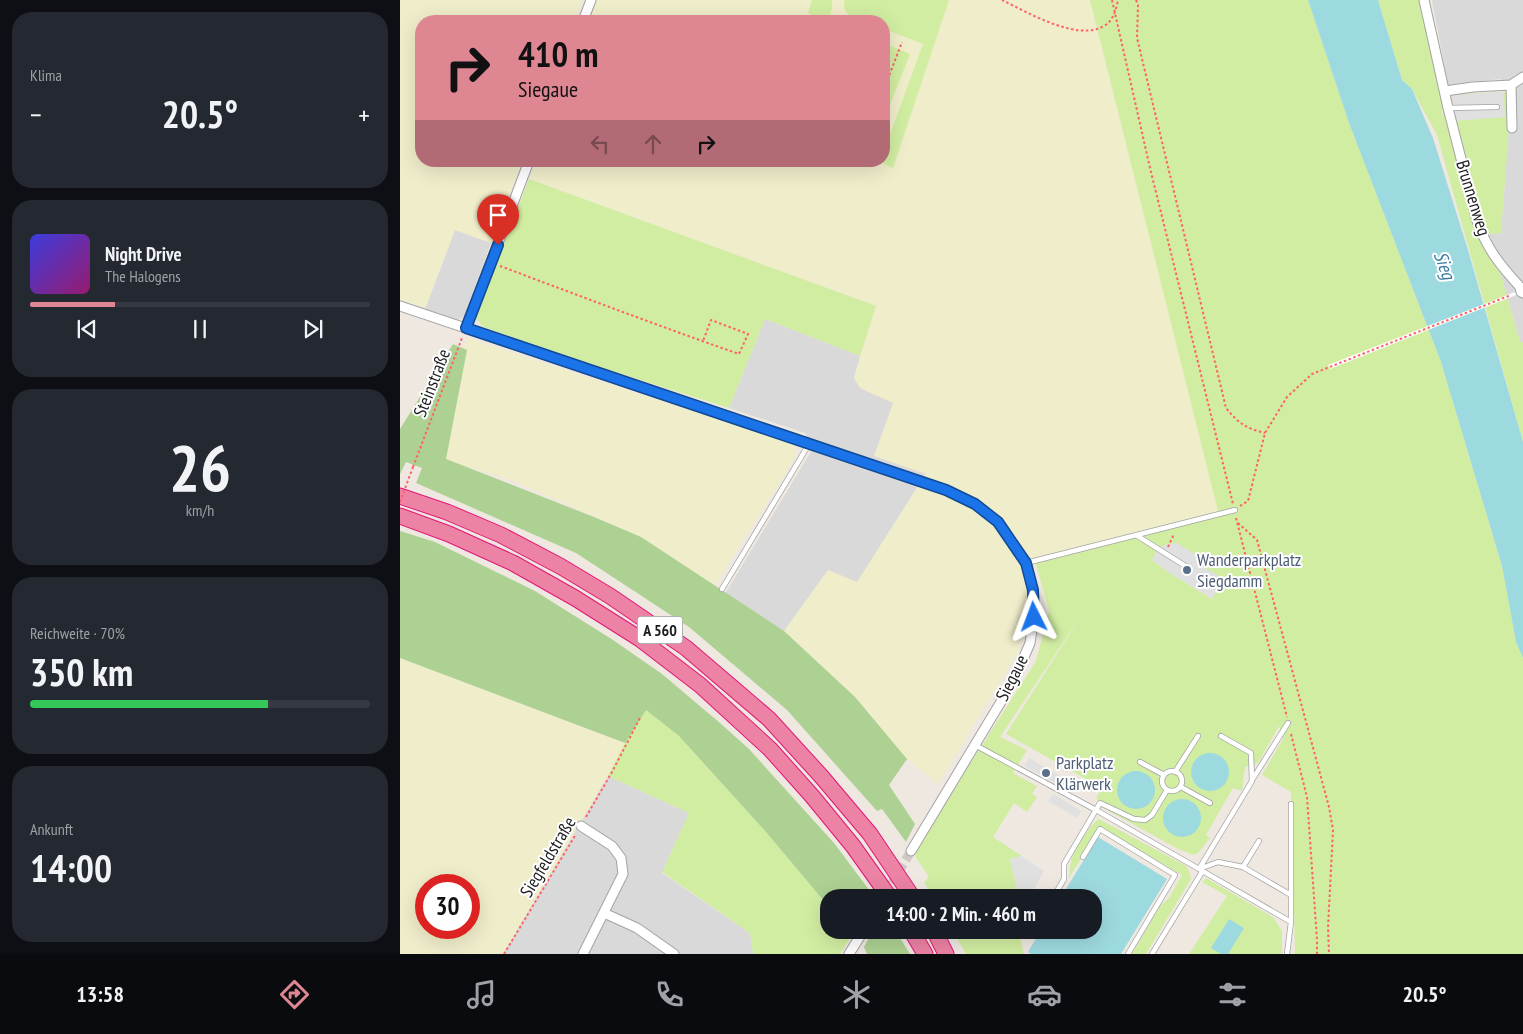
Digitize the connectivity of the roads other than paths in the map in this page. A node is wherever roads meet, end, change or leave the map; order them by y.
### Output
1 (591, 0) edge
2 (1424, 0) edge
3 (585, 15) edge
4 (1523, 77) edge
5 (1511, 84) junction
6 (1445, 91) junction
7 (1497, 106) dead end
8 (1448, 108) junction
9 (1512, 128) dead end
10 (527, 167) edge
11 (1519, 294) edge
12 (400, 306) edge
13 (466, 328) junction
14 (809, 444) junction
15 (400, 496) edge
16 (1235, 510) road end
17 (400, 516) edge
18 (1136, 535) junction
19 (1026, 563) junction
20 (1187, 567) dead end
21 (722, 588) dead end
22 (1288, 723) dead end
23 (1198, 736) dead end
24 (1221, 736) dead end
25 (975, 745) junction
26 (1140, 762) dead end
27 (1175, 772) junction
28 (1164, 775) junction
29 (1252, 781) junction
30 (1181, 787) junction
31 (1167, 790) junction
32 (1210, 803) dead end
33 (1291, 804) dead end
34 (1096, 810) junction
35 (581, 826) road end
36 (1260, 841) dead end
37 (911, 851) tunnel mouth
38 (1083, 857) dead end
39 (1243, 867) junction
40 (1201, 870) junction
41 (884, 889) edge
42 (907, 889) edge
43 (1058, 889) edge
44 (1291, 895) junction
45 (604, 913) junction
46 (1291, 922) junction
47 (858, 939) edge
48 (916, 939) edge
49 (938, 939) edge
50 (583, 954) edge
51 (674, 954) edge
52 (849, 954) edge
53 (925, 954) edge
54 (946, 954) edge
55 (1128, 954) edge
56 (1152, 954) edge
57 (1287, 954) edge

1 - 3 street
2 - 6 street, Brunnenweg
4 - 5 street
5 - 6 street
5 - 9 street
6 - 8 street, Brunnenweg
7 - 8 lane
8 - 11 street, Brunnenweg
10 - 13 street
12 - 13 street, Siegaue
13 - 14 street, Siegaue
14 - 19 street, Siegaue
14 - 21 lane
15 - 42 highway, A 560
16 - 18 lane
17 - 41 highway, A 560
18 - 19 lane
18 - 20 lane
19 - 25 street, Siegaue
22 - 29 lane
23 - 27 lane
24 - 29 lane
25 - 34 lane
25 - 37 street, Siegaue
26 - 28 lane
27 - 28 lane
27 - 30 lane
28 - 31 lane
29 - 40 lane
30 - 31 lane
30 - 32 lane
31 - 34 lane
33 - 44 lane
34 - 40 lane
34 - 43 lane
35 - 45 street
36 - 39 lane
38 - 55 lane
39 - 40 lane
39 - 44 lane
40 - 46 lane
40 - 56 lane
44 - 46 lane
45 - 50 street
45 - 51 street
46 - 57 lane
47 - 52 street
48 - 53 highway
49 - 54 highway

